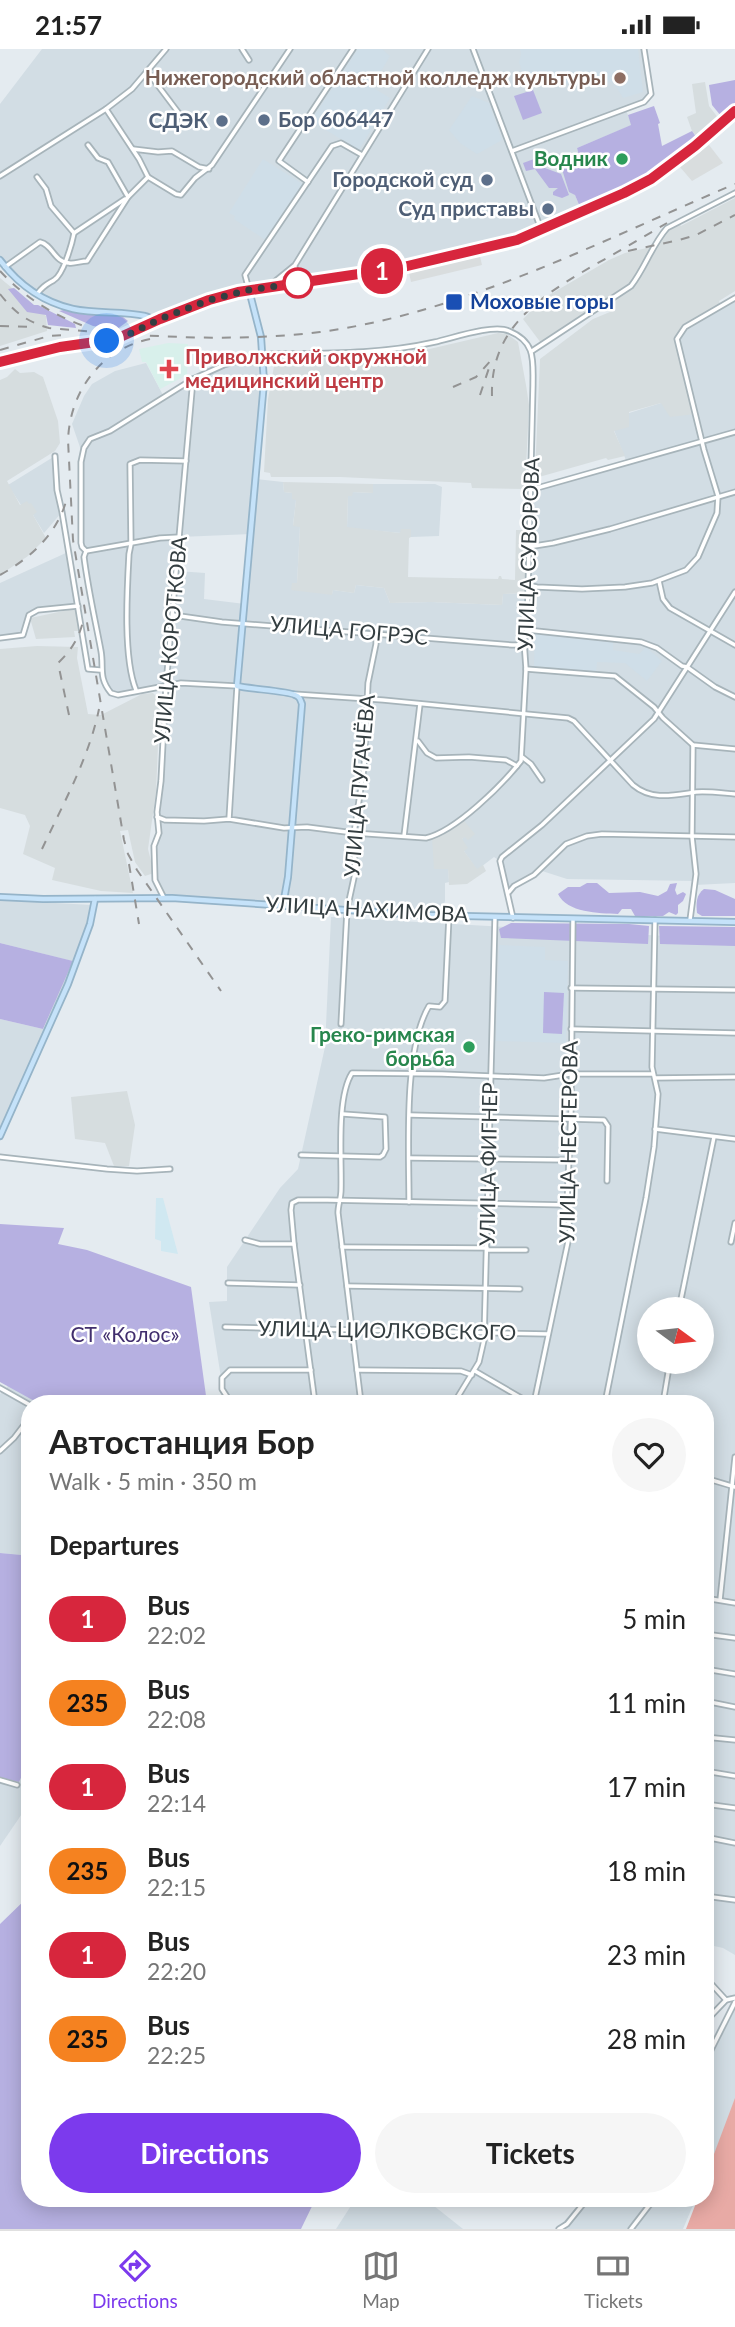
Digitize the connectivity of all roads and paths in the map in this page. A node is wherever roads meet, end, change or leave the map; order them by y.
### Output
1 (166, 49) edge
2 (242, 49) edge
3 (290, 49) edge
4 (353, 49) edge
5 (428, 49) edge
6 (473, 49) edge
7 (644, 49) edge
8 (249, 60) dead end
9 (147, 71) junction
10 (106, 109) junction
11 (735, 112) edge
12 (184, 120) dead end
13 (88, 145) dead end
14 (133, 149) junction
15 (512, 151) junction
16 (362, 155) junction
17 (209, 169) junction
18 (0, 176) edge
19 (37, 177) dead end
20 (148, 177) junction
21 (308, 182) junction
22 (735, 193) edge
23 (128, 197) junction
24 (542, 230) junction
25 (74, 233) junction
26 (0, 260) edge
27 (64, 263) junction
28 (295, 265) junction
29 (5, 267) junction
30 (300, 283) junction
31 (268, 287) junction
32 (249, 290) junction
33 (37, 294) junction
34 (735, 298) edge
35 (132, 315) junction
36 (153, 322) junction
37 (136, 331) junction
38 (532, 351) junction
39 (263, 354) junction
40 (0, 362) edge
41 (193, 379) junction
42 (735, 432) edge
43 (703, 441) junction
44 (55, 456) dead end
45 (186, 461) junction
46 (530, 490) junction
47 (735, 492) edge
48 (718, 496) junction
49 (180, 537) junction
50 (131, 544) junction
51 (528, 547) junction
52 (86, 551) junction
53 (659, 581) junction
54 (527, 585) junction
55 (735, 592) edge
56 (78, 606) junction
57 (173, 615) junction
58 (244, 622) junction
59 (527, 630) junction
60 (711, 631) junction
61 (376, 633) junction
62 (0, 638) edge
63 (524, 641) junction
64 (735, 645) edge
65 (687, 667) junction
66 (526, 669) junction
67 (100, 670) junction
68 (166, 685) junction
69 (237, 686) junction
70 (136, 690) junction
71 (293, 693) junction
72 (312, 695) junction
73 (735, 697) edge
74 (368, 699) junction
75 (420, 703) junction
76 (302, 704) junction
77 (523, 712) junction
78 (659, 713) junction
79 (417, 739) junction
80 (693, 745) junction
81 (735, 749) edge
82 (522, 757) junction
83 (612, 762) junction
84 (517, 766) junction
85 (542, 780) dead end
86 (691, 793) junction
87 (735, 794) edge
88 (158, 817) junction
89 (229, 819) junction
90 (292, 827) junction
91 (354, 833) junction
92 (404, 836) junction
93 (692, 837) junction
94 (735, 837) edge
95 (508, 894) junction
96 (0, 897) edge
97 (164, 898) junction
98 (95, 899) junction
99 (283, 905) junction
100 (347, 910) junction
101 (449, 916) junction
102 (495, 917) junction
103 (513, 918) junction
104 (573, 919) junction
105 (655, 920) junction
106 (690, 921) junction
107 (735, 922) edge
108 (571, 988) junction
109 (653, 988) junction
110 (735, 990) edge
111 (341, 1024) dead end
112 (571, 1029) junction
113 (652, 1031) junction
114 (735, 1033) edge
115 (411, 1074) junction
116 (570, 1074) junction
117 (490, 1076) junction
118 (654, 1076) junction
119 (735, 1077) edge
120 (342, 1114) junction
121 (410, 1115) junction
122 (490, 1117) junction
123 (570, 1119) junction
124 (655, 1129) junction
125 (0, 1136) edge
126 (714, 1137) junction
127 (735, 1139) edge
128 (301, 1155) dead end
129 (0, 1157) edge
130 (341, 1157) junction
131 (409, 1158) junction
132 (489, 1160) junction
133 (569, 1160) junction
134 (170, 1169) dead end
135 (607, 1181) dead end
136 (340, 1201) junction
137 (408, 1202) junction
138 (488, 1204) junction
139 (567, 1205) junction
140 (735, 1223) edge
141 (245, 1240) dead end
142 (731, 1242) dead end
143 (294, 1244) junction
144 (342, 1247) junction
145 (487, 1249) junction
146 (526, 1250) dead end
147 (228, 1283) dead end
148 (300, 1285) junction
149 (347, 1286) junction
150 (486, 1289) junction
151 (520, 1289) dead end
152 (681, 1297) edge
153 (225, 1327) dead end
154 (306, 1329) junction
155 (352, 1330) junction
156 (484, 1332) junction
157 (548, 1334) junction
158 (311, 1370) junction
159 (358, 1370) junction
160 (473, 1373) junction
161 (668, 1374) edge
162 (0, 1388) edge
163 (226, 1395) edge
164 (314, 1395) edge
165 (360, 1395) edge
166 (459, 1395) edge
167 (516, 1395) edge
168 (534, 1395) edge
169 (607, 1395) edge
170 (664, 1395) edge
171 (21, 1400) edge
172 (21, 1429) edge
173 (0, 1451) edge
174 (735, 1457) edge
175 (714, 1481) edge
176 (734, 1487) edge
177 (714, 1599) edge
178 (720, 1600) junction
179 (735, 1603) edge
180 (714, 1635) edge
181 (735, 1638) edge
182 (714, 1670) edge
183 (735, 1674) edge
184 (714, 1703) edge
185 (735, 1707) edge
186 (714, 1738) edge
187 (735, 1740) edge
188 (714, 1772) edge
189 (735, 1776) edge
190 (0, 1780) edge
191 (18, 1785) dead end
192 (714, 1805) edge
193 (735, 1808) edge
194 (714, 1839) edge
195 (735, 1843) edge
196 (714, 1896) edge
197 (735, 1900) edge
198 (714, 1987) edge
199 (726, 2000) junction
200 (735, 2000) edge
201 (714, 2013) edge
202 (714, 2043) edge
203 (581, 2207) edge
204 (648, 2207) edge
205 (567, 2224) junction
206 (559, 2229) edge
207 (572, 2229) edge
208 (631, 2229) edge

1 - 9 street
2 - 8 street
3 - 17 street
4 - 21 street
5 - 16 street
6 - 15 street
7 - 15 street
9 - 10 street
9 - 12 street
10 - 14 street
10 - 18 street
11 - 24 street
13 - 23 street
14 - 17 street
14 - 20 street
15 - 24 street
16 - 21 street
16 - 28 street
17 - 20 street
19 - 25 street
20 - 23 street
21 - 32 street
22 - 38 street
23 - 25 street
23 - 27 street
24 - 30 street
25 - 27 street
26 - 29 street
27 - 29 street
27 - 33 street
28 - 30 street
28 - 31 street
29 - 33 street
30 - 31 street
31 - 32 street
32 - 36 street
32 - 39 street
33 - 35 street
34 - 43 street
35 - 36 street
35 - 37 street
36 - 37 street
37 - 40 street
38 - 39 street
38 - 46 street, УЛИЦА СУВОРОВА
39 - 41 street
39 - 58 street
41 - 45 street, УЛИЦА КОРОТКОВА
41 - 52 street
42 - 43 street
43 - 46 street
43 - 48 street
44 - 56 street
45 - 49 street, УЛИЦА КОРОТКОВА
45 - 50 street
46 - 51 street, УЛИЦА СУВОРОВА
47 - 48 street
48 - 51 street
48 - 53 street
49 - 50 street
49 - 57 street, УЛИЦА КОРОТКОВА
50 - 52 street
50 - 70 street
51 - 54 street, УЛИЦА СУВОРОВА
52 - 67 street
53 - 54 street
53 - 60 street
54 - 59 street, УЛИЦА СУВОРОВА
55 - 60 street
56 - 62 street
56 - 67 street
57 - 58 street, УЛИЦА ГОГРЭС
57 - 68 street, УЛИЦА КОРОТКОВА
58 - 61 street, УЛИЦА ГОГРЭС
58 - 69 street
59 - 63 street, УЛИЦА СУВОРОВА
59 - 65 street
60 - 64 street
60 - 65 street
61 - 63 street, УЛИЦА ГОГРЭС
61 - 74 street, УЛИЦА ПУГАЧЁВА
63 - 66 street, УЛИЦА СУВОРОВА
65 - 73 street
65 - 78 street
66 - 77 street, УЛИЦА СУВОРОВА
66 - 78 street
67 - 70 street
68 - 69 street
68 - 70 street
68 - 88 street, УЛИЦА КОРОТКОВА
69 - 71 street
69 - 89 street
71 - 72 street
71 - 76 street
72 - 74 street
72 - 76 street
74 - 75 street
74 - 91 street, УЛИЦА ПУГАЧЁВА
75 - 77 street
75 - 79 street
76 - 90 street
77 - 82 street, УЛИЦА СУВОРОВА
77 - 83 street
78 - 80 street
78 - 83 street
79 - 84 street
79 - 92 street
80 - 81 street
80 - 86 street
82 - 84 street, УЛИЦА СУВОРОВА
82 - 85 street
83 - 86 street
83 - 95 street
84 - 92 street, УЛИЦА СУВОРОВА
86 - 87 street
86 - 93 street
88 - 89 street, УЛИЦА СУВОРОВА
88 - 97 street, УЛИЦА КОРОТКОВА
89 - 90 street, УЛИЦА СУВОРОВА
90 - 91 street, УЛИЦА СУВОРОВА
90 - 99 street
91 - 92 street, УЛИЦА СУВОРОВА
91 - 100 street, УЛИЦА ПУГАЧЁВА
93 - 94 street
93 - 95 street
93 - 106 street
95 - 103 street
96 - 98 street, УЛИЦА НАХИМОВА
97 - 98 street, УЛИЦА НАХИМОВА
97 - 99 street, УЛИЦА НАХИМОВА
98 - 125 street
99 - 100 street, УЛИЦА НАХИМОВА
100 - 101 street, УЛИЦА НАХИМОВА
100 - 111 street, УЛИЦА ПУГАЧЁВА
101 - 102 street, УЛИЦА НАХИМОВА
101 - 115 street
102 - 103 street, УЛИЦА НАХИМОВА
102 - 117 street, УЛИЦА ФИГНЕР
103 - 104 street, УЛИЦА НАХИМОВА
104 - 105 street, УЛИЦА НАХИМОВА
104 - 108 street, УЛИЦА НЕСТЕРОВА
105 - 106 street, УЛИЦА НАХИМОВА
105 - 109 street
106 - 107 street, УЛИЦА НАХИМОВА
108 - 109 street
108 - 112 street, УЛИЦА НЕСТЕРОВА
109 - 110 street
109 - 113 street
112 - 113 street
112 - 116 street, УЛИЦА НЕСТЕРОВА
113 - 114 street
113 - 118 street
115 - 117 street
115 - 120 street
115 - 121 street
116 - 117 street
116 - 118 street
116 - 123 street, УЛИЦА НЕСТЕРОВА
117 - 122 street, УЛИЦА ФИГНЕР
118 - 119 street
118 - 124 street
120 - 130 street
120 - 130 street
121 - 122 street
121 - 131 street
122 - 123 street
122 - 132 street, УЛИЦА ФИГНЕР
123 - 133 street, УЛИЦА НЕСТЕРОВА
123 - 135 street
124 - 126 street
124 - 169 street
126 - 127 street
126 - 152 street
128 - 130 street
129 - 134 street
130 - 136 street
131 - 132 street
131 - 137 street
132 - 133 street
132 - 138 street, УЛИЦА ФИГНЕР
133 - 139 street, УЛИЦА НЕСТЕРОВА
136 - 137 street
136 - 143 street
136 - 144 street
137 - 138 street
138 - 139 street
138 - 145 street, УЛИЦА ФИГНЕР
139 - 157 street, УЛИЦА НЕСТЕРОВА
140 - 142 street
141 - 143 street
143 - 148 street
144 - 145 street
144 - 149 street
145 - 146 street
145 - 150 street, УЛИЦА ФИГНЕР
147 - 148 street
148 - 154 street
149 - 150 street
149 - 155 street
150 - 151 street
150 - 156 street, УЛИЦА ФИГНЕР
153 - 154 street, УЛИЦА ЦИОЛКОВСКОГО
154 - 155 street, УЛИЦА ЦИОЛКОВСКОГО
154 - 158 street
155 - 156 street, УЛИЦА ЦИОЛКОВСКОГО
155 - 159 street
156 - 157 street, УЛИЦА ЦИОЛКОВСКОГО
156 - 160 street, УЛИЦА ФИГНЕР
157 - 168 street, УЛИЦА НЕСТЕРОВА
158 - 163 street
158 - 164 street
159 - 160 street
159 - 165 street
160 - 166 street, УЛИЦА ФИГНЕР
160 - 167 street
161 - 170 street
162 - 171 street
172 - 173 street
174 - 176 street
175 - 176 street
176 - 178 street
177 - 178 street
178 - 179 street
180 - 181 street
182 - 183 street
184 - 185 street
186 - 187 street
188 - 189 street
190 - 191 street
192 - 193 street
194 - 195 street
196 - 197 street
198 - 199 street
199 - 200 street
199 - 201 street
200 - 202 street
203 - 205 street
204 - 208 street
205 - 206 street
205 - 207 street

